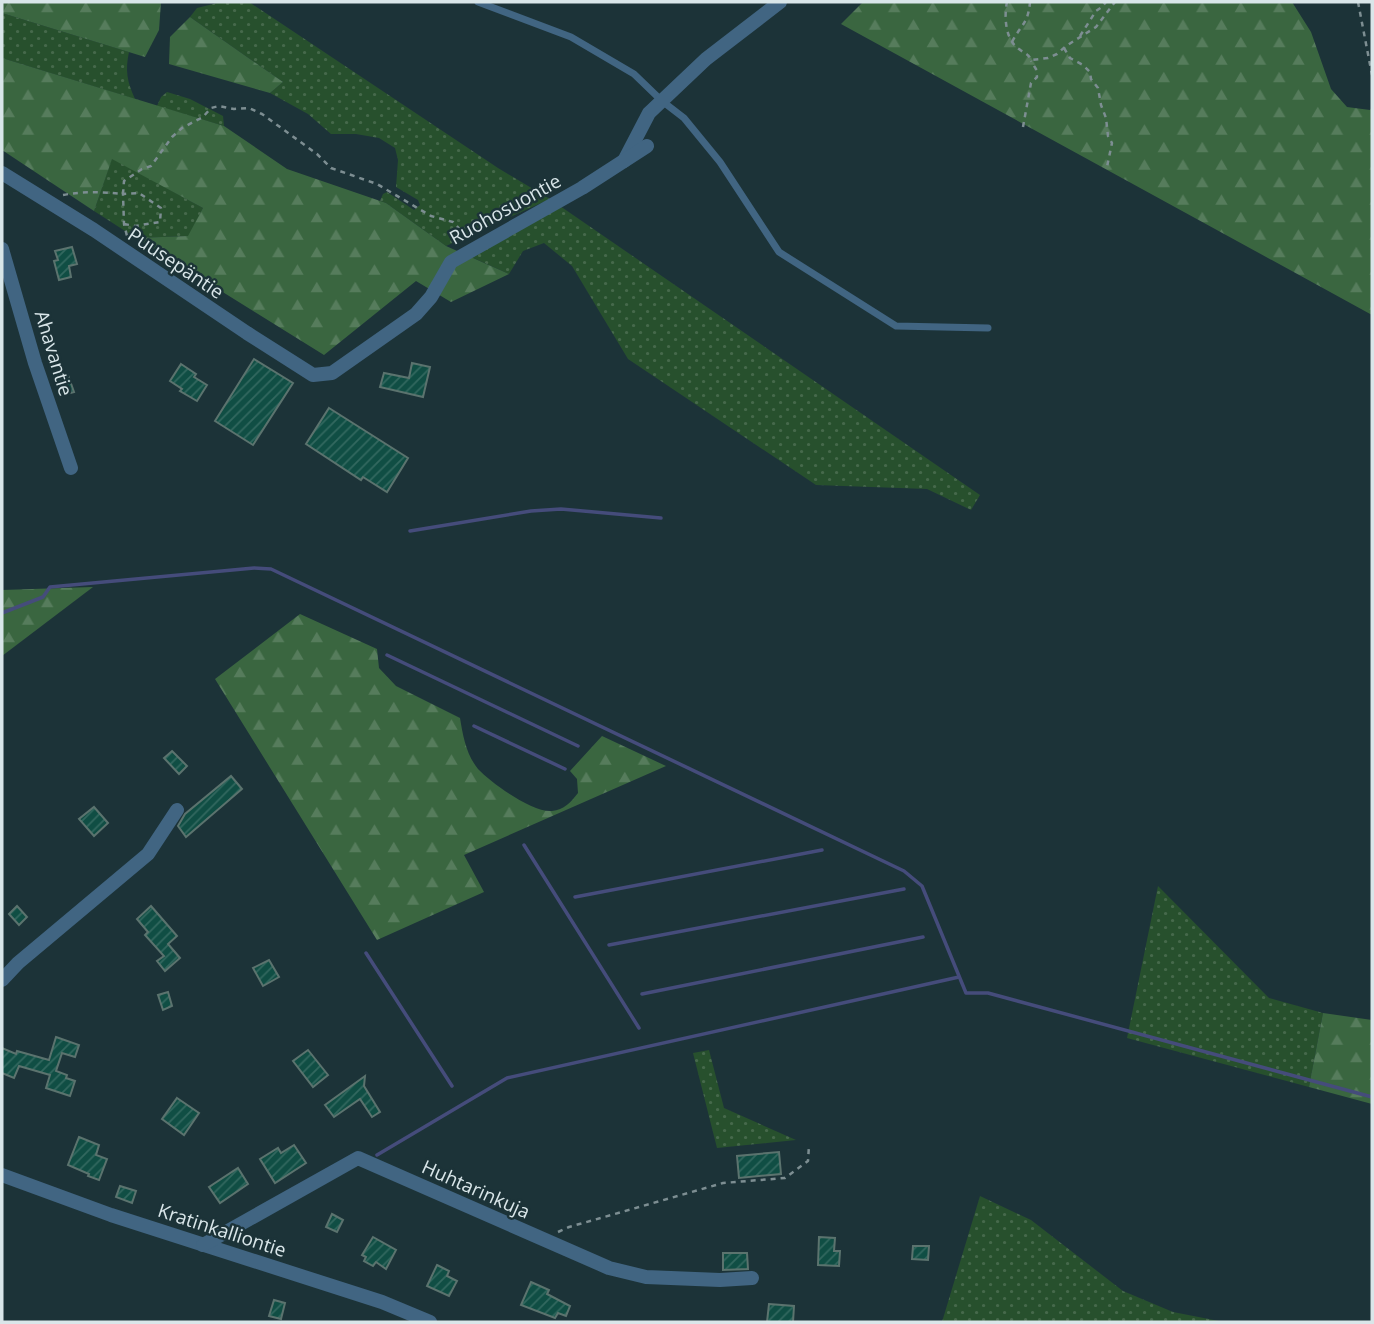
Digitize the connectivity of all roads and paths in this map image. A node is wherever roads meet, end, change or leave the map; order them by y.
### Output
1 (478, 2) edge
2 (780, 2) edge
3 (1007, 2) edge
4 (1030, 2) edge
5 (1106, 2) edge
6 (1115, 2) edge
7 (1358, 2) edge
8 (1077, 38) junction
9 (1012, 42) junction
10 (1064, 48) junction
11 (1031, 60) junction
12 (1372, 75) edge
13 (662, 102) junction
14 (1023, 127) dead end
15 (648, 146) dead end
16 (623, 162) junction
17 (1107, 167) dead end
18 (2, 173) edge
19 (123, 194) junction
20 (47, 202) junction
21 (124, 225) junction
22 (478, 247) junction
23 (2, 249) edge
24 (133, 256) junction
25 (988, 328) dead end
26 (332, 373) joint
27 (71, 468) dead end
28 (177, 810) dead end
29 (2, 980) edge
30 (809, 1145) dead end
31 (2, 1175) edge
32 (540, 1237) junction
33 (203, 1245) junction
34 (752, 1278) dead end
35 (430, 1322) edge

1 - 13 lane
2 - 13 street
3 - 9 path
4 - 9 path
5 - 8 path
6 - 8 path
7 - 12 path
8 - 10 path
9 - 11 path
10 - 11 path
10 - 17 path
11 - 14 path
13 - 16 street
13 - 25 lane
15 - 16 street, Ruohosuontie
16 - 22 street, Ruohosuontie
18 - 20 street, Puusepäntie
19 - 20 path
19 - 21 path
19 - 21 path
19 - 22 path
20 - 24 street, Puusepäntie
21 - 24 path
22 - 26 street, Ruohosuontie
23 - 27 street, Ahavantie
24 - 26 street, Puusepäntie
28 - 29 street
30 - 32 path
31 - 33 street, Kratinkalliontie
32 - 33 street, Huhtarinkuja
32 - 34 street, Huhtarinkuja
33 - 35 street, Kratinkalliontie

